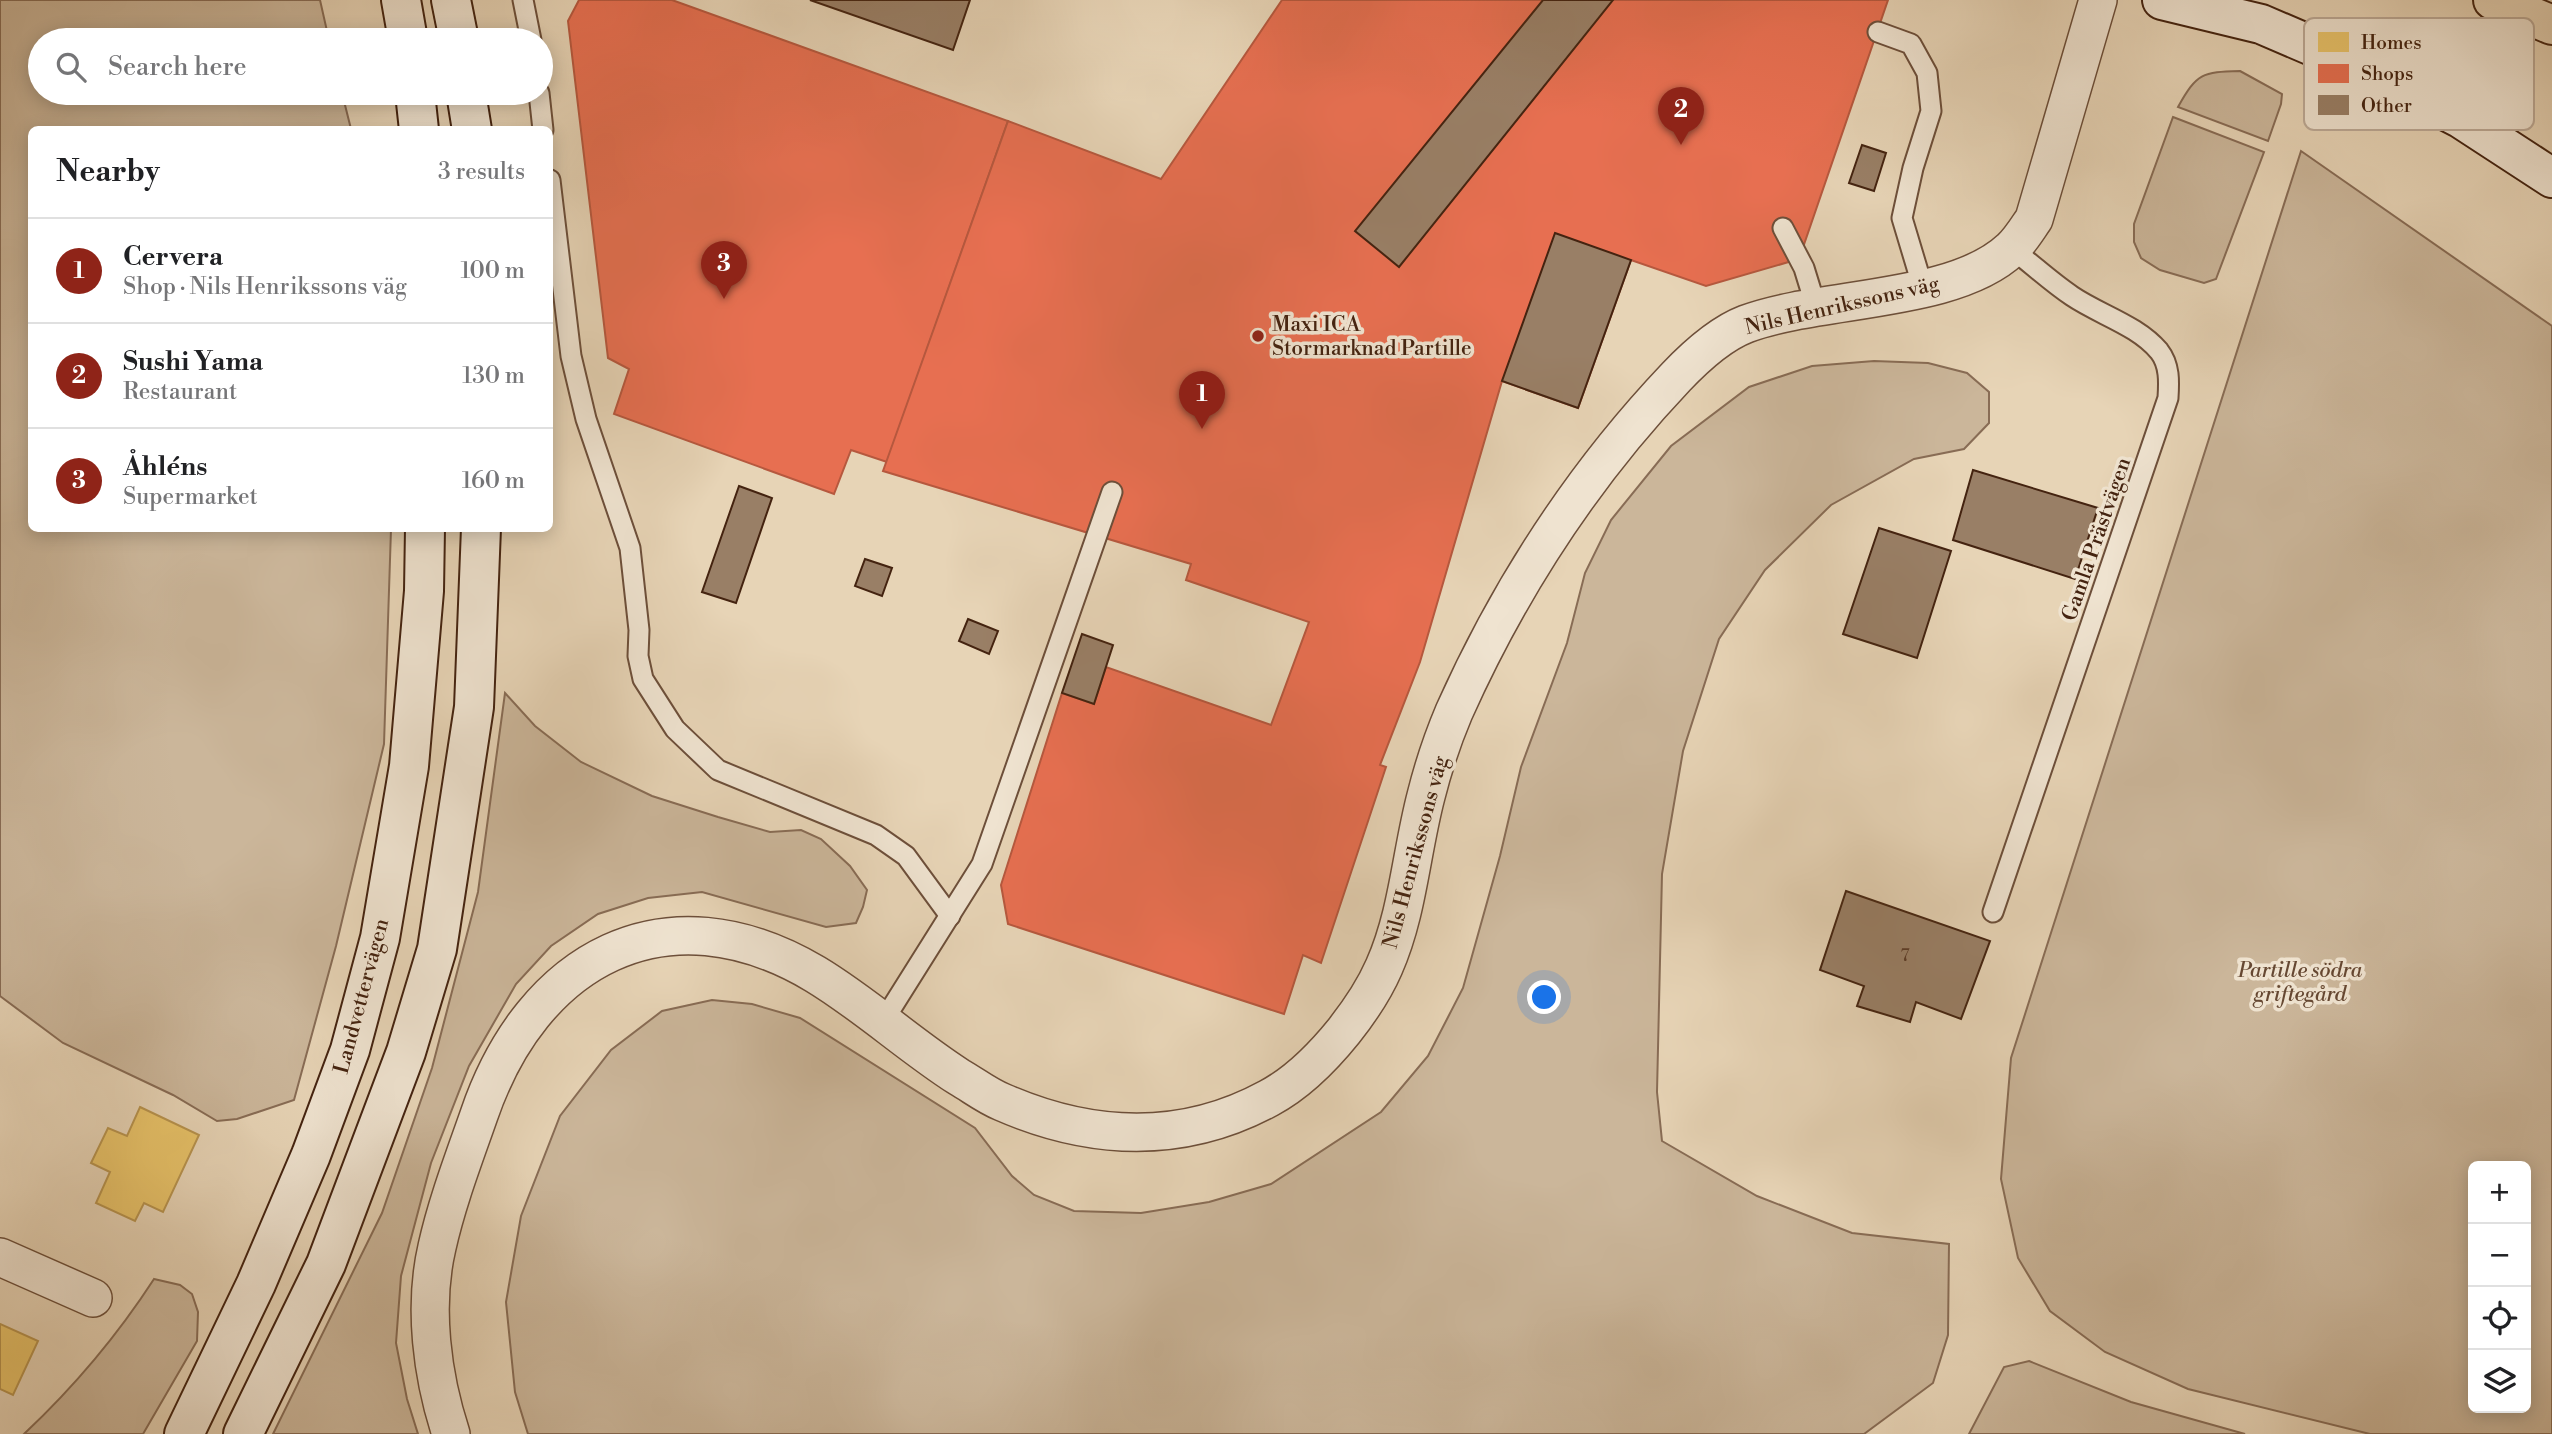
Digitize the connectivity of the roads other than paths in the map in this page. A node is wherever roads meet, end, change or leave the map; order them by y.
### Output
1 (401, 0) edge
2 (451, 0) edge
3 (523, 0) edge
4 (2098, 0) edge
5 (2162, 0) edge
6 (2493, 0) edge
7 (2534, 18) edge
8 (2534, 18) edge
9 (2552, 26) edge
10 (406, 28) edge
11 (457, 28) edge
12 (529, 28) edge
13 (1878, 32) dead end
14 (2304, 42) edge
15 (416, 105) edge
16 (468, 105) edge
17 (540, 105) edge
18 (419, 126) edge
19 (471, 126) edge
20 (543, 126) edge
21 (2478, 130) edge
22 (2552, 178) edge
23 (553, 205) edge
24 (1783, 228) dead end
25 (2012, 249) junction
26 (1923, 288) junction
27 (1816, 307) junction
28 (1112, 492) dead end
29 (425, 532) edge
30 (481, 532) edge
31 (1993, 912) dead end
32 (950, 916) junction
33 (882, 1023) junction
34 (0, 1257) edge
35 (93, 1298) dead end
36 (184, 1434) edge
37 (243, 1434) edge
38 (451, 1434) edge

1 - 10 street
2 - 11 street
3 - 12 lane
4 - 25 street, Nils Henrikssons väg
5 - 14 street
6 - 7 highway
8 - 9 highway
13 - 26 lane
15 - 18 street
16 - 19 street
17 - 20 lane
21 - 22 street
23 - 32 lane
24 - 27 lane
25 - 26 street, Nils Henrikssons väg
25 - 31 lane, Gamla Prästvägen
26 - 27 street, Nils Henrikssons väg
27 - 33 street, Nils Henrikssons väg
28 - 32 lane
29 - 36 street, Landvettervägen
30 - 37 street
32 - 33 lane
33 - 38 street, Nils Henrikssons väg
34 - 35 street

